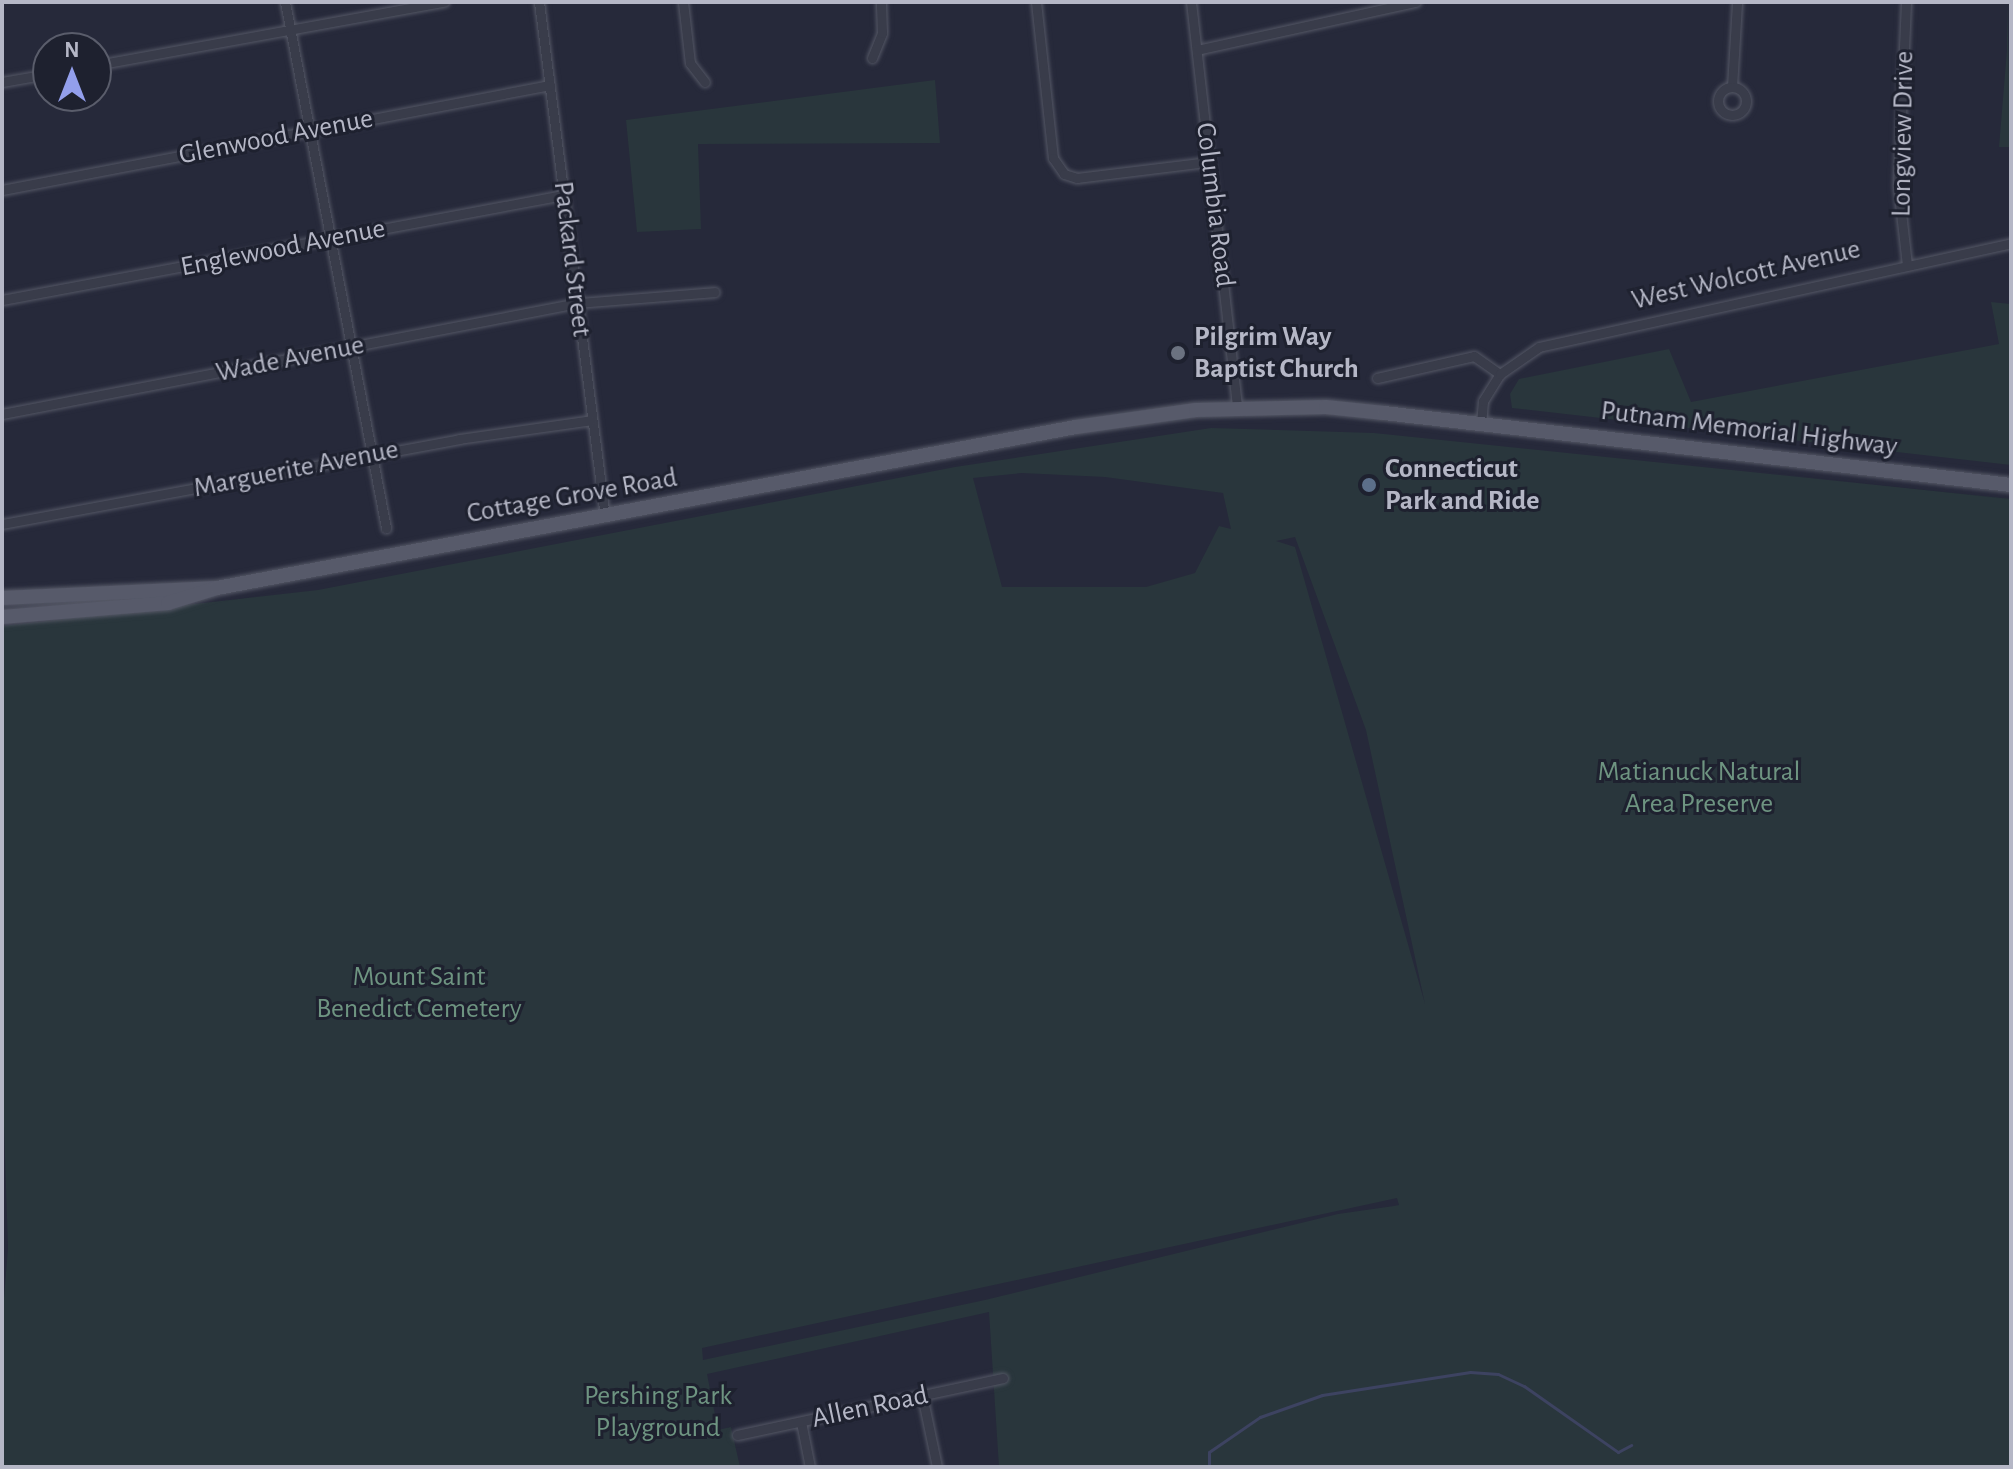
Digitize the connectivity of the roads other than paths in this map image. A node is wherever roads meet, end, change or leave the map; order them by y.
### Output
1 (285, 2) edge
2 (444, 2) edge
3 (539, 2) edge
4 (683, 2) edge
5 (881, 2) edge
6 (1036, 2) edge
7 (1191, 2) edge
8 (1416, 2) edge
9 (1737, 2) edge
10 (1906, 2) edge
11 (290, 30) junction
12 (1197, 50) junction
13 (872, 58) dead end
14 (112, 62) edge
15 (32, 77) edge
16 (2, 82) edge
17 (705, 82) dead end
18 (550, 85) junction
19 (1732, 87) dead end
20 (309, 130) junction
21 (1208, 162) junction
22 (2, 190) edge
23 (563, 195) junction
24 (329, 239) junction
25 (2011, 243) edge
26 (1907, 265) junction
27 (715, 292) dead end
28 (2, 300) edge
29 (578, 303) junction
30 (350, 347) junction
31 (1500, 374) junction
32 (1377, 378) dead end
33 (1237, 408) junction
34 (2, 414) edge
35 (592, 420) junction
36 (1481, 424) junction
37 (371, 455) junction
38 (2011, 485) edge
39 (605, 517) junction
40 (2, 524) edge
41 (386, 528) dead end
42 (217, 588) junction
43 (2, 598) edge
44 (2, 617) edge
45 (1003, 1378) dead end
46 (922, 1395) junction
47 (801, 1422) junction
48 (737, 1435) dead end
49 (810, 1467) edge
50 (937, 1467) edge

1 - 11 street
2 - 11 street
3 - 18 street, Packard Street
4 - 17 street
5 - 13 street
6 - 21 street
7 - 12 street, Columbia Road
8 - 12 street
9 - 19 street
10 - 26 street, Longview Drive
11 - 14 street
11 - 20 street
12 - 21 street, Columbia Road
15 - 16 street
18 - 20 street, Glenwood Avenue
18 - 23 street, Packard Street
20 - 22 street, Glenwood Avenue
20 - 24 street
21 - 33 street, Columbia Road
23 - 24 street, Englewood Avenue
23 - 29 street, Packard Street
24 - 28 street, Englewood Avenue
24 - 30 street
25 - 26 street, West Wolcott Avenue
26 - 31 street, West Wolcott Avenue
27 - 29 street, Wade Avenue
29 - 30 street, Wade Avenue
29 - 35 street, Packard Street
30 - 34 street, Wade Avenue
30 - 37 street
31 - 32 street
31 - 36 street, West Wolcott Avenue
33 - 36 main road
33 - 39 main road, Cottage Grove Road
35 - 37 street, Marguerite Avenue
35 - 39 street, Packard Street
36 - 38 main road, Putnam Memorial Highway
37 - 40 street, Marguerite Avenue
37 - 41 street
39 - 42 main road, Cottage Grove Road
42 - 43 main road, Cottage Grove Road
42 - 44 main road, Cottage Grove Road
45 - 46 street, Allen Road
46 - 47 street, Allen Road
46 - 50 street
47 - 48 street, Allen Road
47 - 49 street

